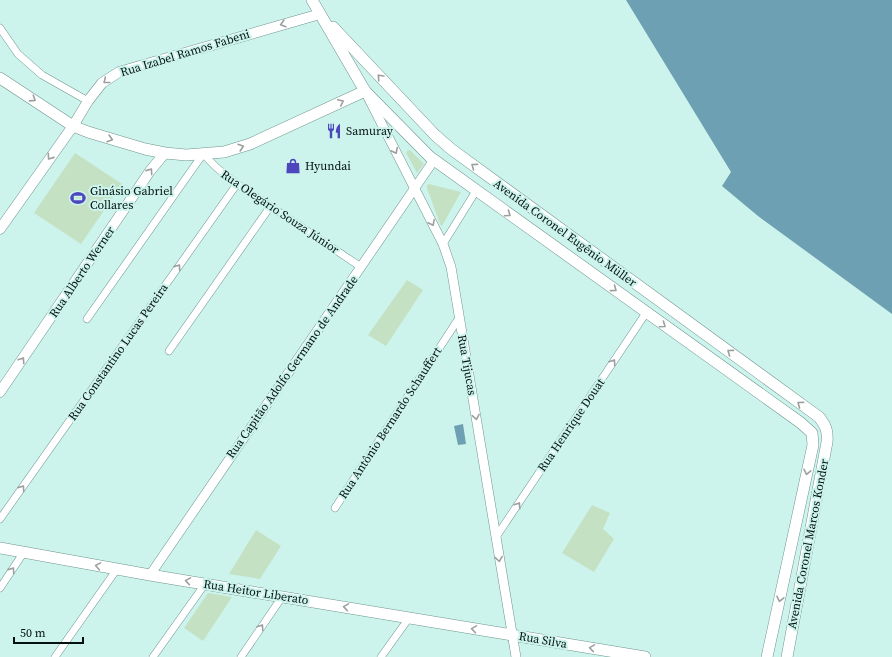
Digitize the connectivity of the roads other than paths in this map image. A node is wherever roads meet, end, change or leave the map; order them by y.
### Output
1 (312, 0) edge
2 (320, 14) junction
3 (0, 28) edge
4 (0, 78) edge
5 (365, 91) junction
6 (88, 101) junction
7 (73, 126) junction
8 (165, 153) junction
9 (202, 154) junction
10 (434, 160) junction
11 (237, 184) junction
12 (414, 188) junction
13 (476, 191) junction
14 (270, 207) junction
15 (0, 229) edge
16 (443, 244) junction
17 (361, 267) junction
18 (646, 313) junction
19 (459, 318) junction
20 (87, 319) dead end
21 (169, 351) dead end
22 (0, 392) edge
23 (827, 431) joint
24 (812, 434) joint
25 (335, 508) dead end
26 (0, 519) edge
27 (496, 537) junction
28 (0, 548) edge
29 (24, 552) junction
30 (117, 569) junction
31 (150, 575) junction
32 (205, 584) junction
33 (0, 588) edge
34 (282, 596) junction
35 (409, 618) junction
36 (512, 635) junction
37 (55, 657) edge
38 (154, 657) edge
39 (241, 657) edge
40 (381, 657) edge
41 (516, 657) edge
42 (645, 657) edge
43 (768, 657) edge
44 (787, 657) edge

1 - 2 main road
2 - 5 main road, Avenida Coronel Eugênio Müller
2 -> 6 main road, Rua Izabel Ramos Fabeni
23 -> 2 main road, Avenida Coronel Eugênio Müller
3 - 6 street
4 -> 7 main road
9 -> 5 main road
5 - 10 main road, Avenida Coronel Eugênio Müller
5 -> 12 street, Rua Tijucas
6 - 7 main road, Rua Izabel Ramos Fabeni
7 -> 8 main road
7 -> 15 main road, Rua Izabel Ramos Fabeni
8 - 9 main road
22 -> 8 main road, Rua Alberto Werner
9 - 11 street, Rua Olegário Souza Júnior
9 - 20 street
10 - 12 street, Rua Capitão Adolfo Germano de Andrade
10 - 13 main road, Avenida Coronel Eugênio Müller
11 - 14 street, Rua Olegário Souza Júnior
26 -> 11 street, Rua Constantino Lucas Pereira
12 -> 16 street, Rua Tijucas
12 - 17 street, Rua Capitão Adolfo Germano de Andrade
13 - 16 street
13 -> 18 main road, Avenida Coronel Eugênio Müller
14 - 17 street, Rua Olegário Souza Júnior
14 - 21 street
16 - 19 street, Rua Tijucas
17 - 31 street, Rua Capitão Adolfo Germano de Andrade
18 -> 24 main road, Avenida Coronel Eugênio Müller
27 -> 18 street, Rua Henrique Douat
19 - 25 street, Rua Antônio Bernardo Schauffert
19 -> 27 street, Rua Tijucas
23 - 44 main road, Avenida Coronel Marcos Konder
24 -> 43 main road, Avenida Coronel Marcos Konder
27 -> 36 street, Rua Tijucas
28 - 29 main road, Rua Heitor Liberato
30 -> 29 main road, Rua Heitor Liberato
33 -> 29 street
30 - 31 main road, Rua Heitor Liberato
30 - 37 street
32 -> 31 main road, Rua Heitor Liberato
32 - 34 main road, Rua Heitor Liberato
32 - 38 street
35 -> 34 main road, Rua Heitor Liberato
39 -> 34 street
36 -> 35 main road, Rua Heitor Liberato
35 - 40 street
36 - 41 street, Rua Tijucas
42 -> 36 main road, Rua Silva

